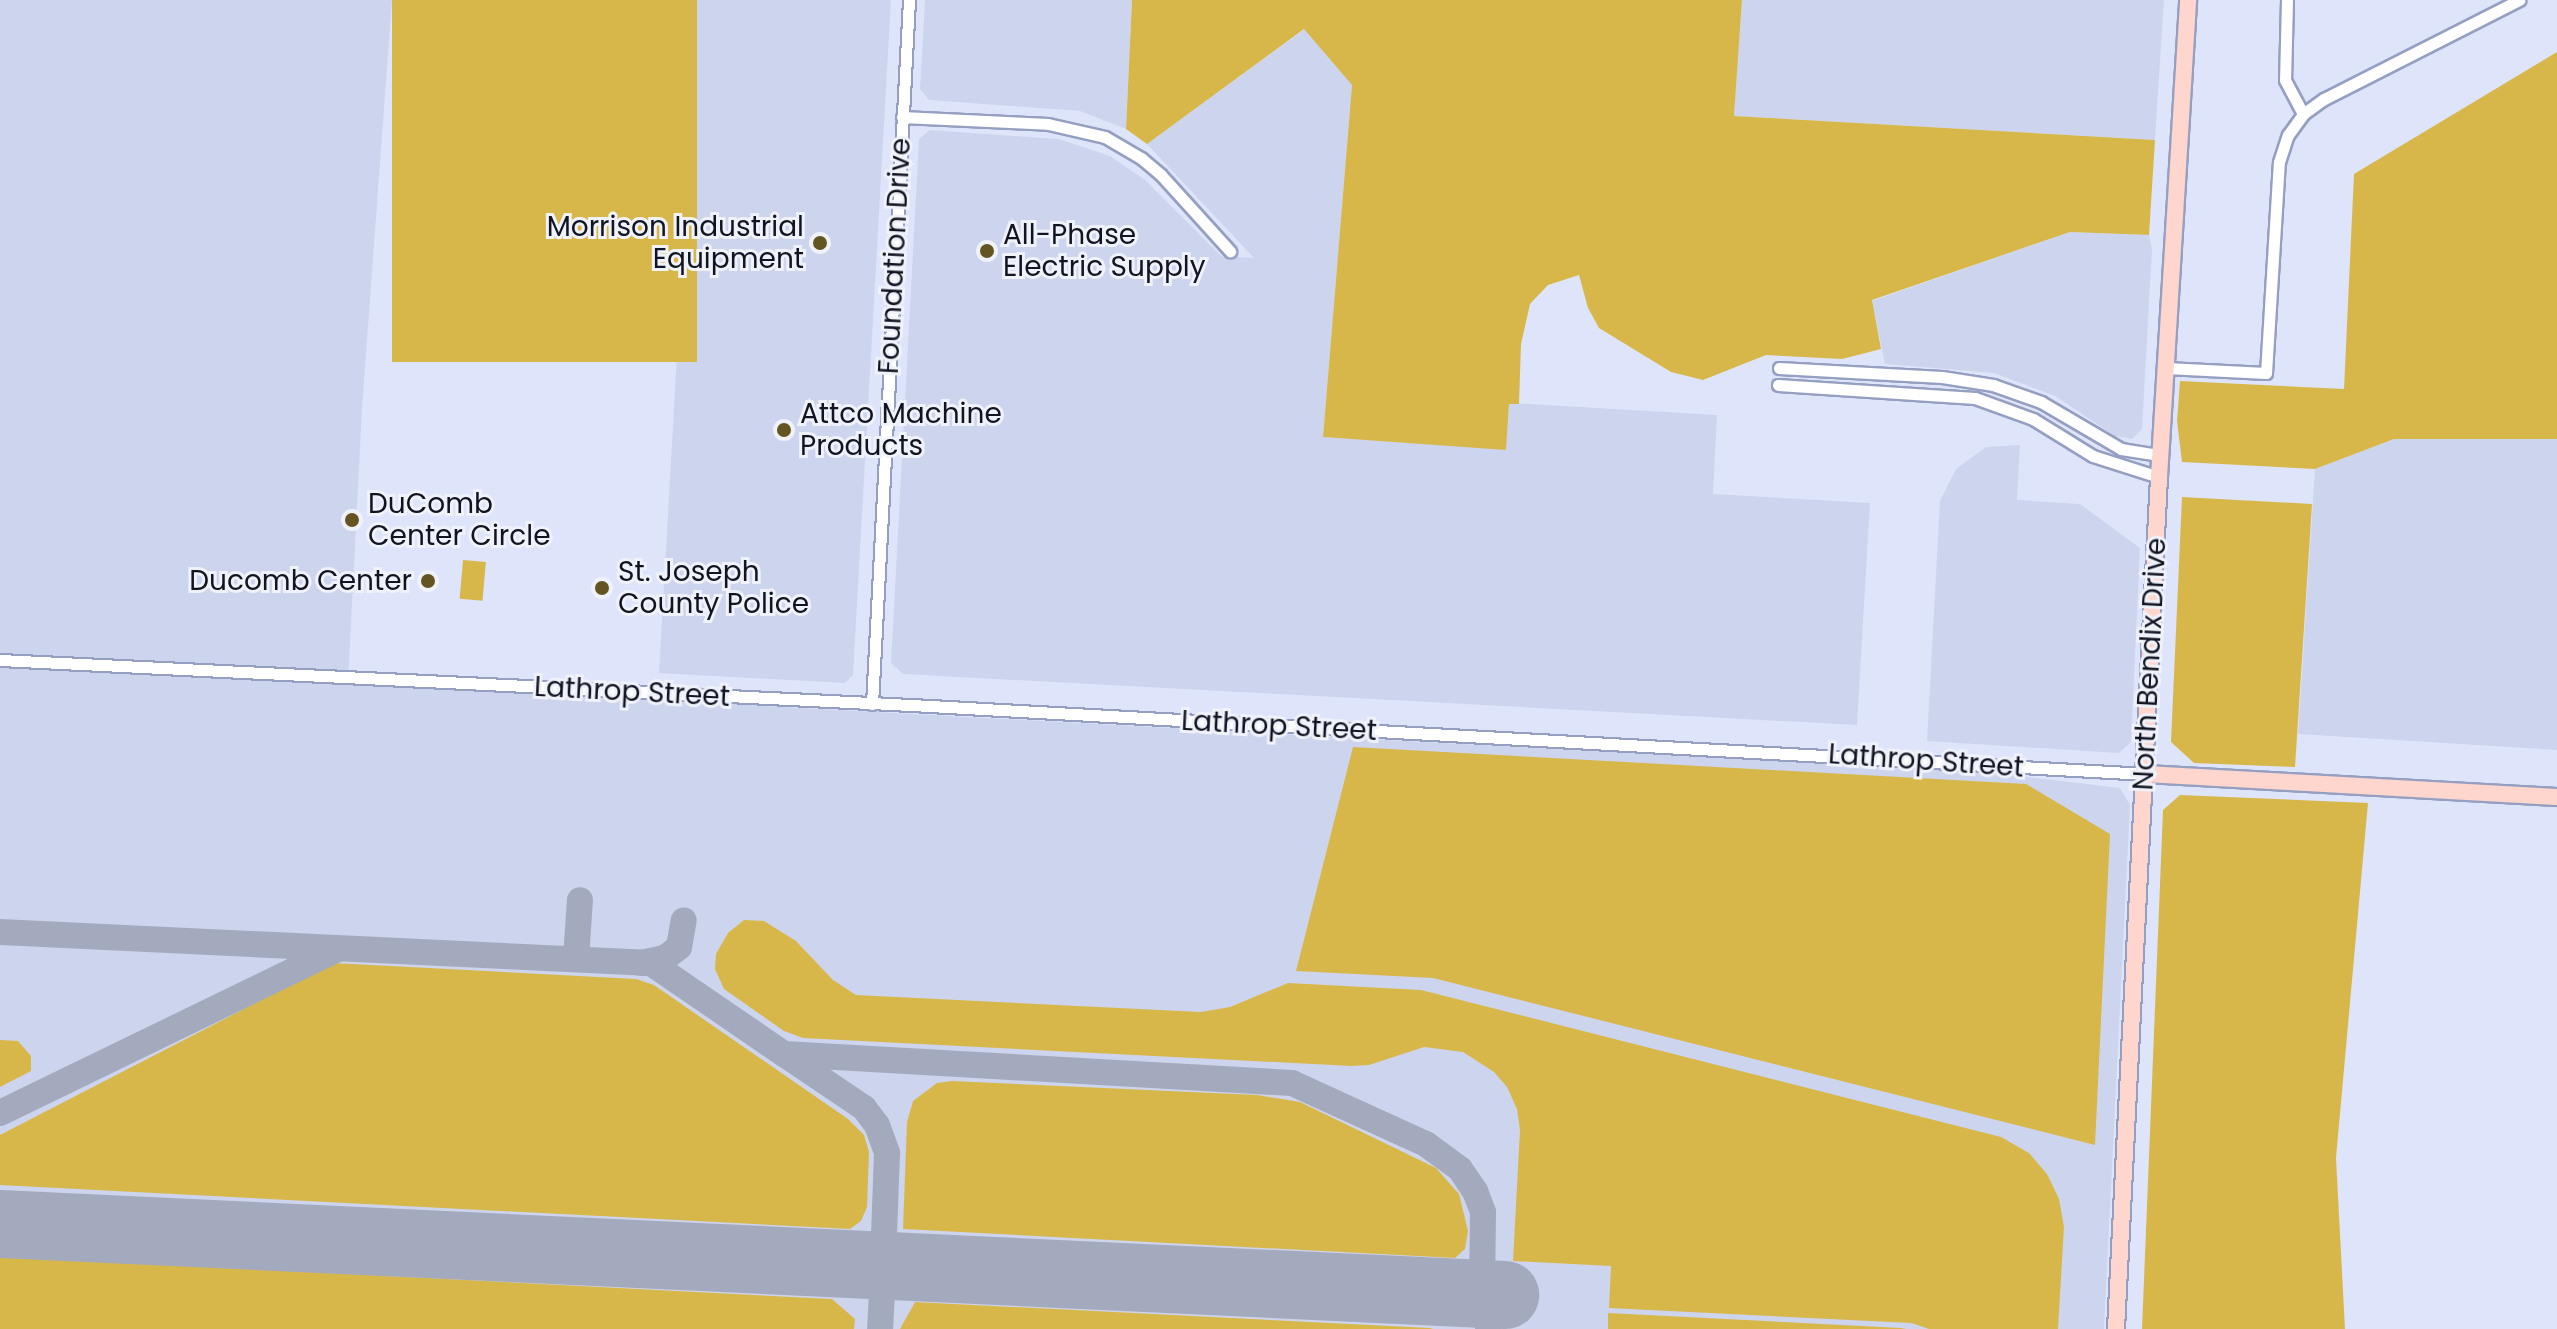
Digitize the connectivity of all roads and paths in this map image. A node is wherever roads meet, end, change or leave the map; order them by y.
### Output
1 (909, 0) edge
2 (2188, 0) edge
3 (2287, 0) edge
4 (2519, 0) edge
5 (2303, 114) junction
6 (902, 117) junction
7 (1230, 251) dead end
8 (1779, 368) dead end
9 (2166, 368) junction
10 (1778, 385) dead end
11 (2160, 455) junction
12 (2159, 477) junction
13 (0, 660) edge
14 (872, 704) junction
15 (2145, 774) junction
16 (2557, 797) edge
17 (2116, 1329) edge

1 - 6 street, Foundation Drive
2 - 9 street, North Bendix Drive
3 - 5 street
4 - 5 street
5 - 9 street
6 - 7 street
6 - 14 street, Foundation Drive
8 - 11 street
9 - 11 street, North Bendix Drive
10 - 12 street
11 - 12 street, North Bendix Drive
12 - 15 street, North Bendix Drive
13 - 14 street, Lathrop Street
14 - 15 street, Lathrop Street
15 - 16 street, Lathrop Street
15 - 17 street, North Bendix Drive

